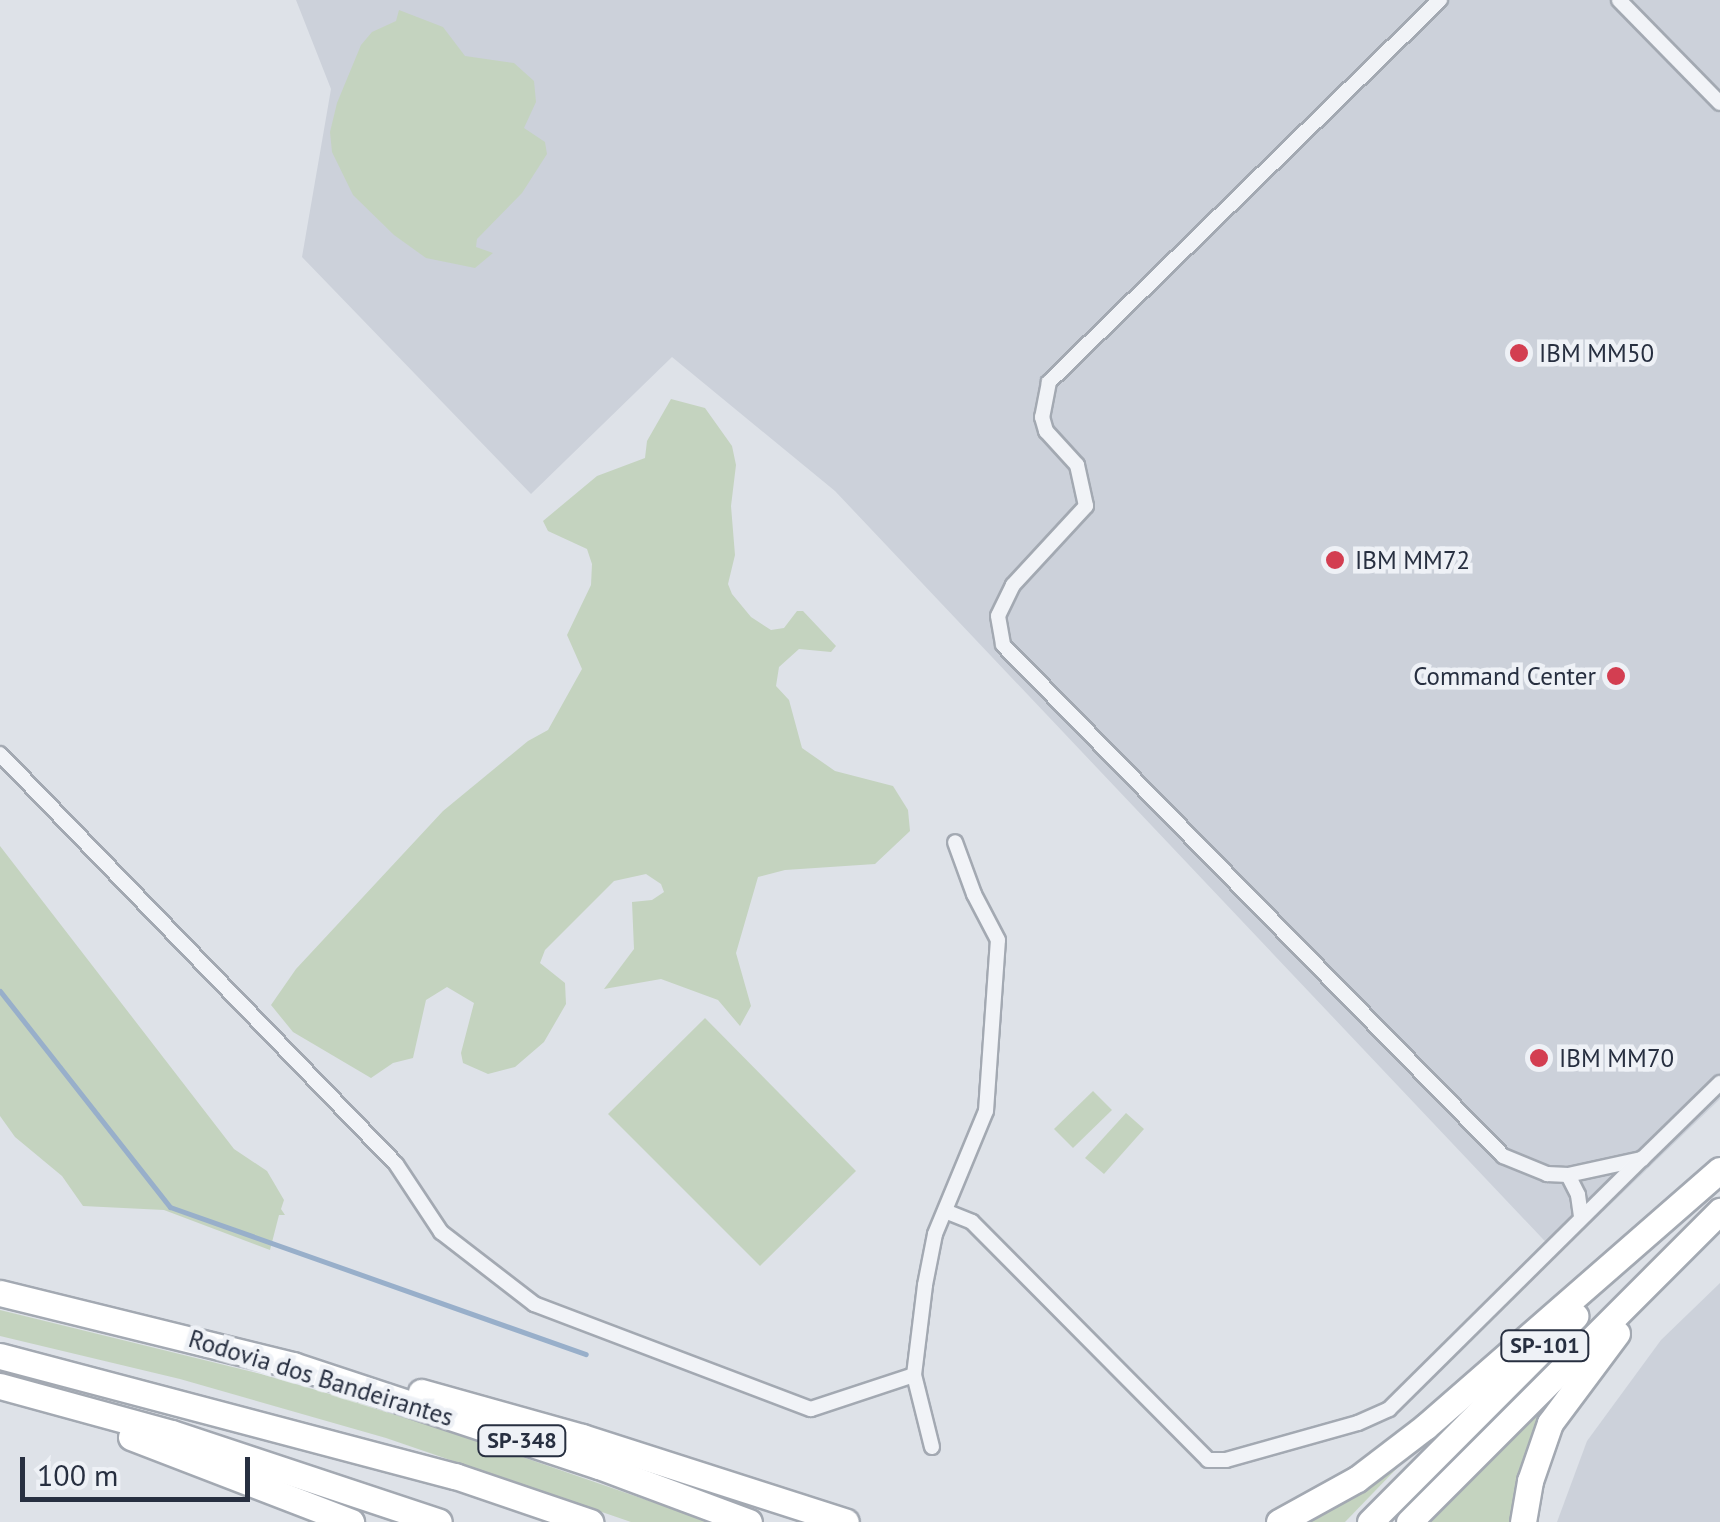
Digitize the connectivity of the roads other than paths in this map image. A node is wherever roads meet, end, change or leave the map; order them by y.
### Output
1 (1440, 0) edge
2 (1619, 0) edge
3 (1720, 103) edge
4 (0, 754) edge
5 (955, 842) dead end
6 (1720, 1084) edge
7 (1642, 1159) junction
8 (1720, 1171) edge
9 (1568, 1175) junction
10 (946, 1210) junction
11 (1720, 1211) edge
12 (1581, 1217) junction
13 (1696, 1233) junction
14 (0, 1293) edge
15 (0, 1356) edge
16 (293, 1364) junction
17 (914, 1375) junction
18 (0, 1386) edge
19 (932, 1448) dead end
20 (351, 1522) edge
21 (439, 1522) edge
22 (590, 1522) edge
23 (749, 1522) edge
24 (846, 1522) edge
25 (1279, 1522) edge
26 (1370, 1522) edge
27 (1409, 1522) edge
28 (1523, 1522) edge

1 - 9 street
2 - 3 street
4 - 17 street
5 - 10 street
6 - 7 street
7 - 9 street
7 - 12 street
8 - 25 highway
8 - 26 highway, SP-101
9 - 12 street
10 - 12 street
10 - 17 street
11 - 13 highway, SP-101
13 - 27 highway, SP-101
13 - 28 highway
14 - 16 highway, Rodovia dos Bandeirantes / SP-348
15 - 22 highway, SP-348
16 - 23 highway, Rodovia dos Bandeirantes / SP-348
16 - 24 highway
17 - 19 street
18 - 20 highway
18 - 21 highway

